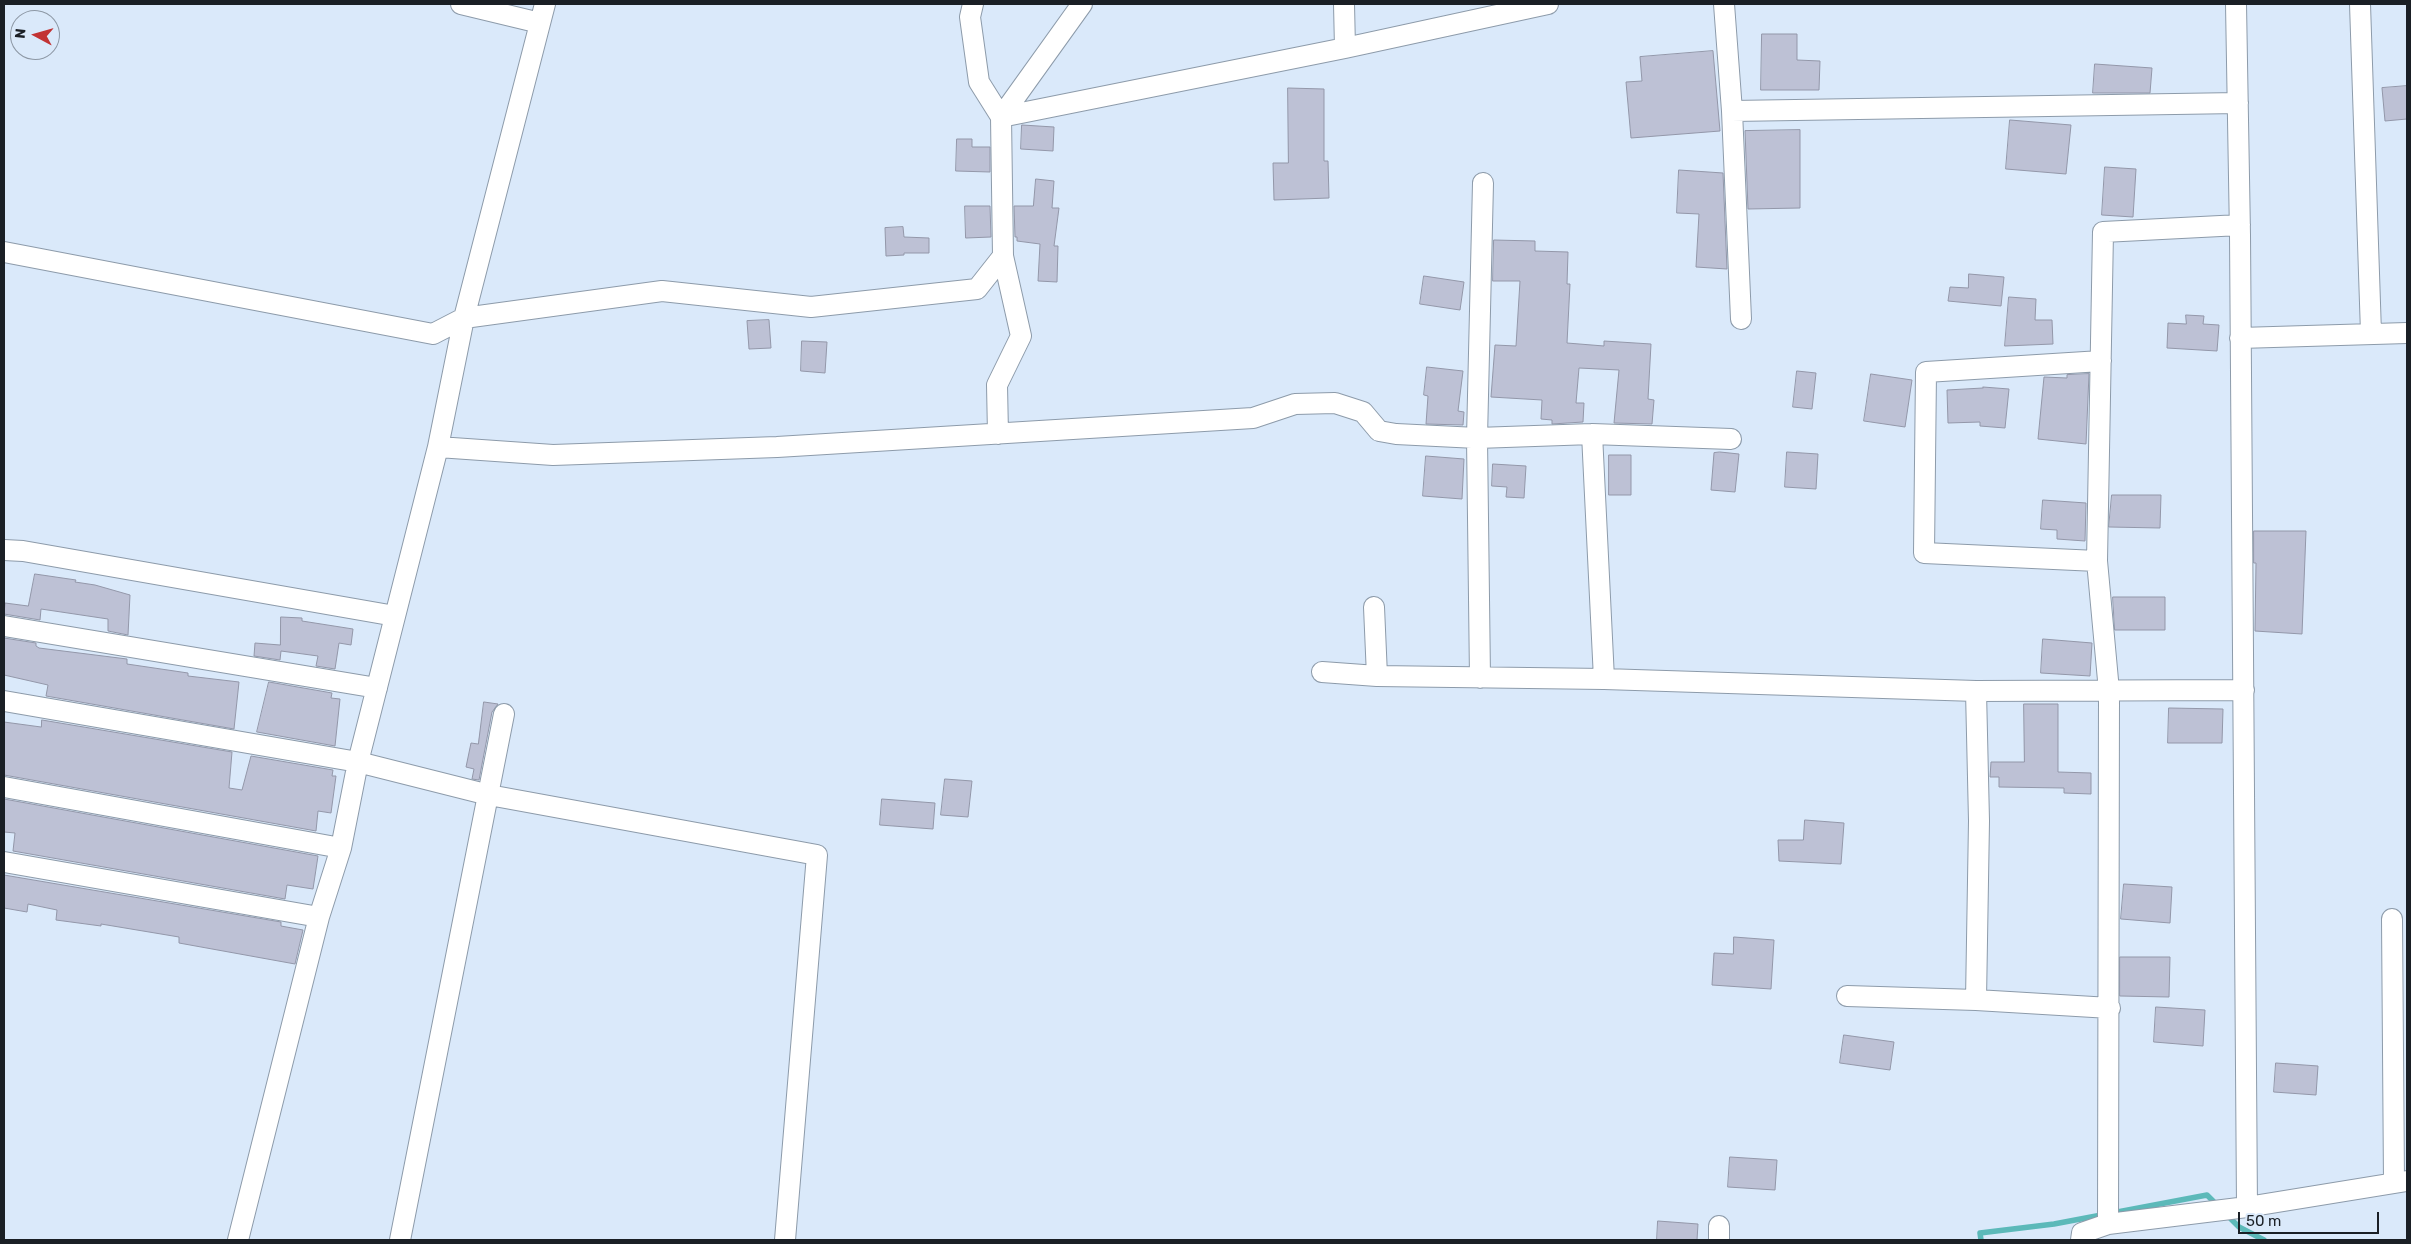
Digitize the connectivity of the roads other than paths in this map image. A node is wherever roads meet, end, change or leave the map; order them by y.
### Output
1 (461, 4) edge
2 (973, 4) edge
3 (1082, 4) edge
4 (1344, 4) edge
5 (1548, 4) edge
6 (1724, 4) edge
7 (2236, 4) edge
8 (2360, 4) edge
9 (543, 13) edge
10 (1345, 48) junction
11 (2238, 103) junction
12 (1732, 111) junction
13 (1001, 117) junction
14 (1483, 183) dead end
15 (2240, 225) junction
16 (4, 252) edge
17 (1003, 256) junction
18 (464, 318) junction
19 (1741, 319) dead end
20 (2371, 333) junction
21 (2407, 333) edge
22 (2240, 338) junction
23 (2101, 361) junction
24 (998, 434) junction
25 (1592, 434) junction
26 (1477, 438) junction
27 (1731, 439) dead end
28 (438, 447) junction
29 (4, 550) edge
30 (2097, 560) junction
31 (1374, 607) dead end
32 (395, 616) junction
33 (4, 626) edge
34 (1322, 672) dead end
35 (1377, 676) junction
36 (1480, 678) junction
37 (1604, 679) junction
38 (377, 688) junction
39 (2244, 690) junction
40 (1976, 691) junction
41 (2109, 691) junction
42 (4, 701) edge
43 (504, 714) dead end
44 (358, 762) junction
45 (4, 787) edge
46 (489, 795) junction
47 (341, 848) junction
48 (4, 862) edge
49 (319, 917) junction
50 (2392, 918) dead end
51 (1847, 996) dead end
52 (1976, 1000) junction
53 (2110, 1008) junction
54 (2401, 1182) edge
55 (2239, 1208) junction
56 (2108, 1217) junction
57 (238, 1240) edge
58 (400, 1240) edge
59 (785, 1240) edge
60 (2081, 1240) edge

1 - 9 street
2 - 13 street
3 - 13 street
4 - 10 street
5 - 10 street
6 - 12 street
7 - 11 street
8 - 20 street
9 - 18 street
10 - 13 street
11 - 12 street
11 - 15 street
12 - 19 street
13 - 17 street
14 - 26 street
15 - 22 street
15 - 23 street
16 - 18 street
17 - 18 street
17 - 24 street
18 - 28 street
20 - 21 street
20 - 22 street
22 - 39 street
23 - 30 street
23 - 30 street
24 - 26 street
24 - 28 street
25 - 26 street
25 - 27 street
25 - 37 street
26 - 36 street
28 - 32 street
29 - 32 street
30 - 41 street
31 - 35 street
32 - 38 street
33 - 38 street
34 - 35 street
35 - 36 street
36 - 37 street
37 - 40 street
38 - 44 street
39 - 41 street
39 - 55 street
40 - 41 street
40 - 52 street
41 - 53 street
42 - 44 street
43 - 46 street
44 - 46 street
44 - 47 street
45 - 47 street
46 - 58 street
46 - 59 street
47 - 49 street
48 - 49 street
49 - 57 street
50 - 54 street
51 - 52 street
52 - 53 street
53 - 56 street
54 - 55 street
55 - 56 street
56 - 60 street

